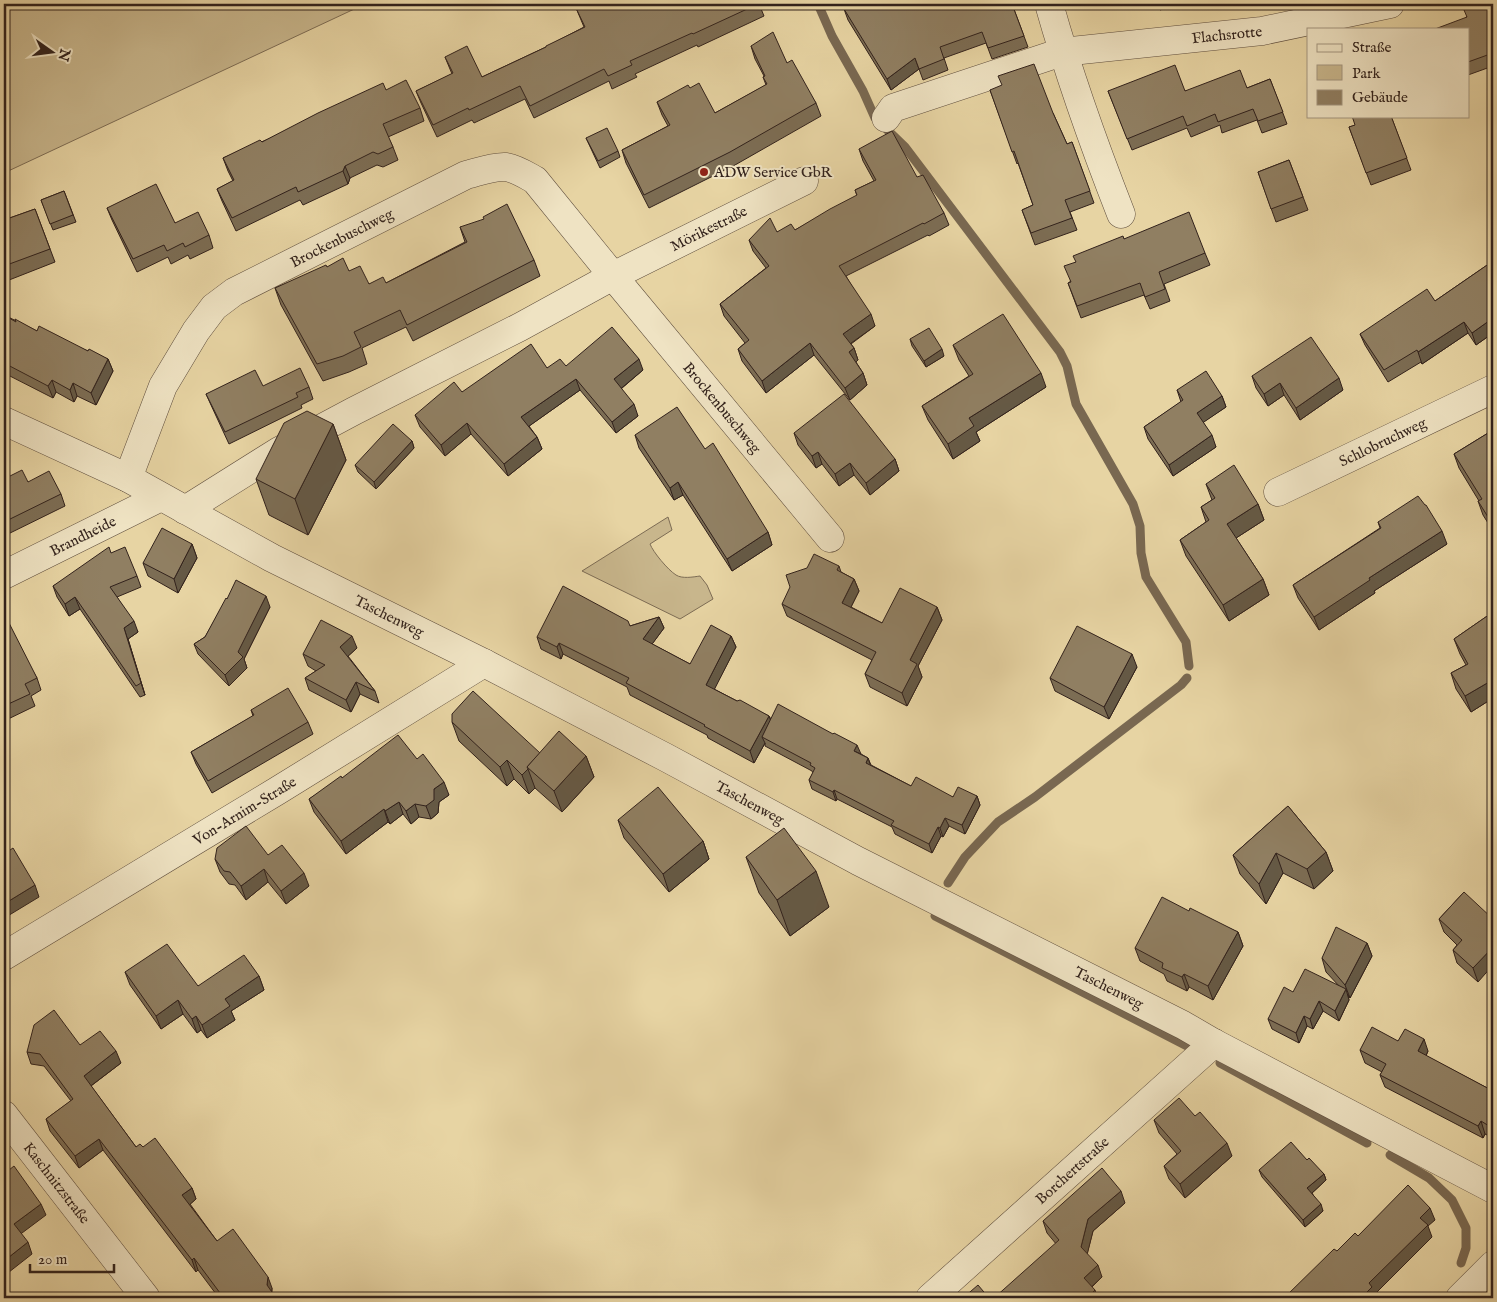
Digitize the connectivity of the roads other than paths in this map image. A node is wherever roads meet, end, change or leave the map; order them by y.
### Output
1 (1049, 4) edge
2 (1390, 4) edge
3 (1062, 52) junction
4 (886, 118) dead end
5 (804, 181) dead end
6 (1122, 214) dead end
7 (613, 276) junction
8 (1492, 394) edge
9 (4, 421) edge
10 (128, 478) junction
11 (1278, 492) dead end
12 (161, 497) junction
13 (186, 510) junction
14 (830, 538) dead end
15 (4, 575) edge
16 (484, 663) junction
17 (4, 956) edge
18 (1214, 1043) junction
19 (4, 1115) edge
20 (1493, 1189) edge
21 (1493, 1265) edge
22 (146, 1298) edge
23 (930, 1298) edge
24 (1460, 1298) edge

1 - 3 street
2 - 3 street, Flachsrotte
3 - 4 street, Flachsrotte
3 - 6 street
5 - 7 street, Mörikestraße
7 - 10 street, Brockenbuschweg
7 - 13 street
7 - 14 street, Brockenbuschweg
8 - 11 street, Schlobruchweg
9 - 10 street, Taschenweg
10 - 12 street, Taschenweg
12 - 13 street, Taschenweg
12 - 15 street, Brandheide
13 - 16 street, Taschenweg
16 - 17 street, Von-Arnim-Straße
16 - 18 street, Taschenweg
18 - 20 street, Taschenweg
18 - 23 street, Borchertstraße
19 - 22 street, Kaschnitzstraße
21 - 24 street

